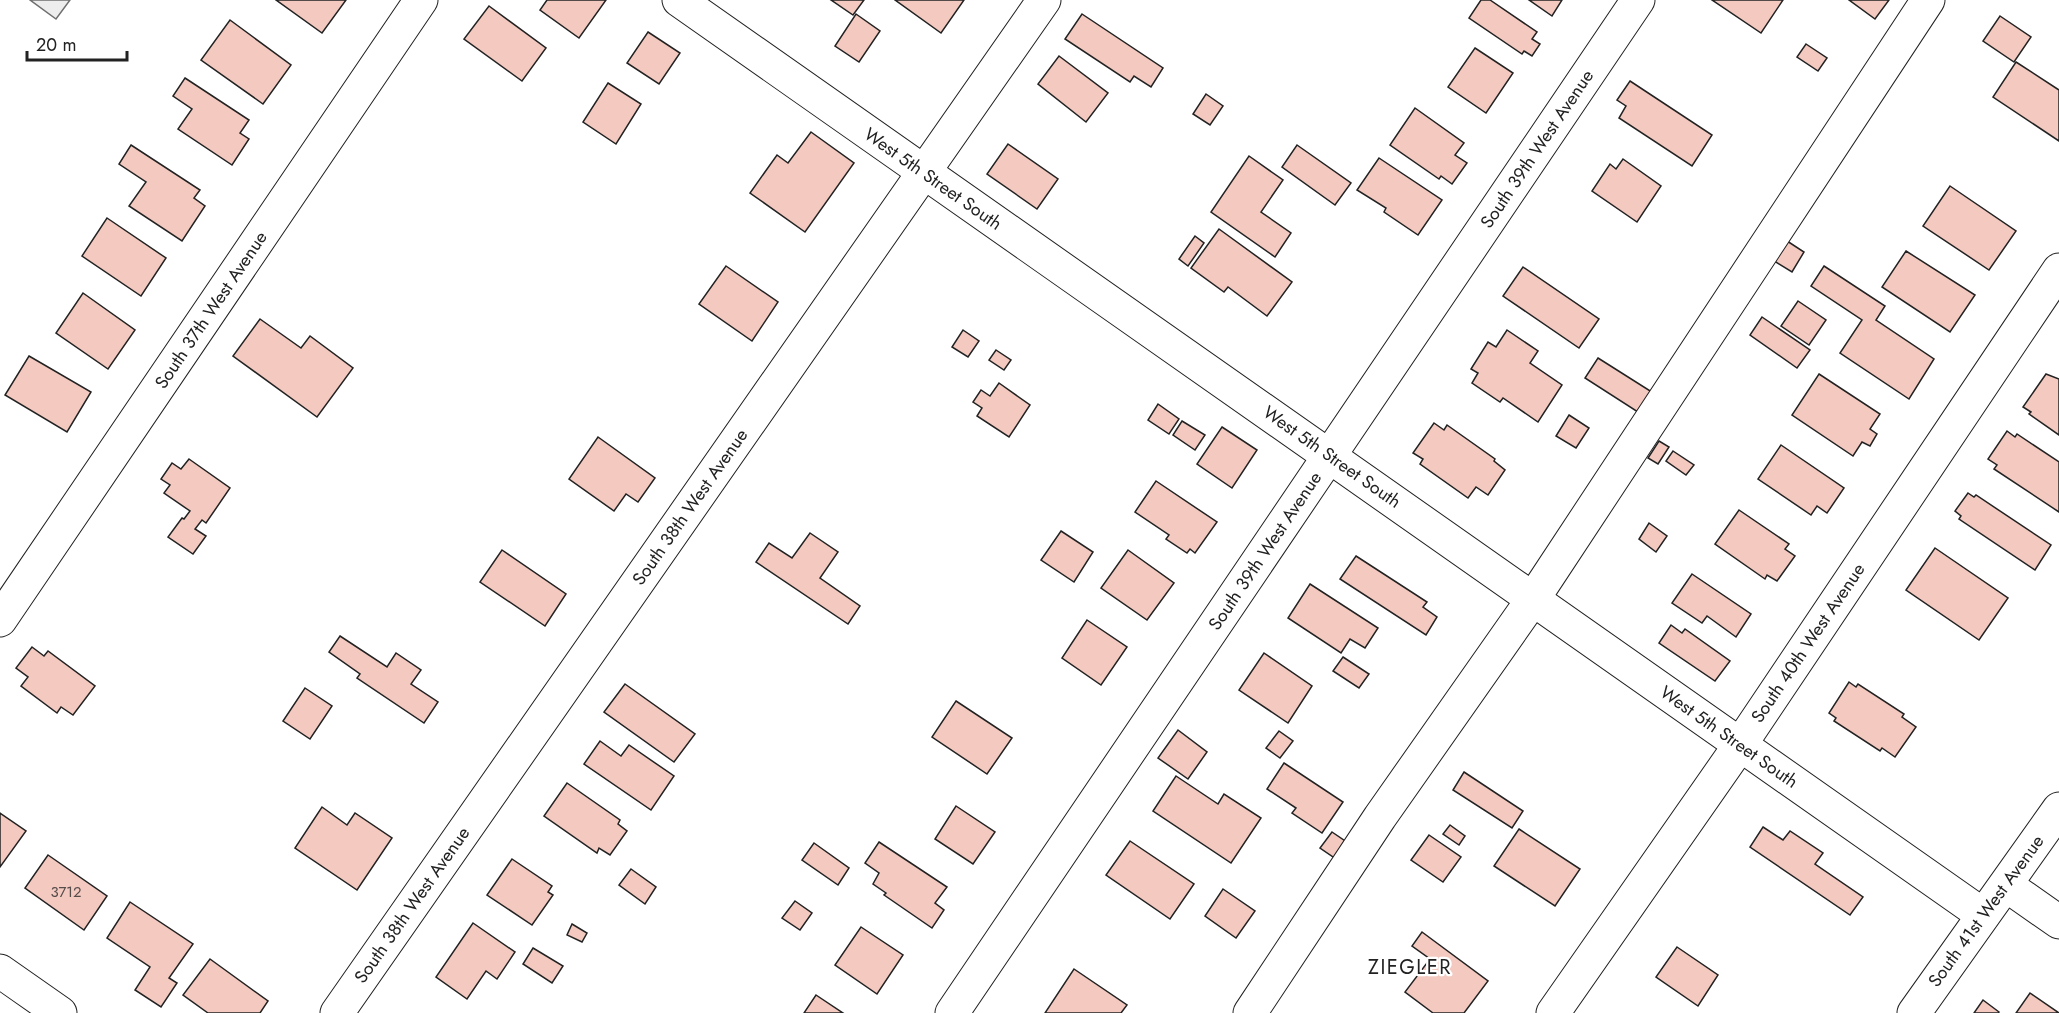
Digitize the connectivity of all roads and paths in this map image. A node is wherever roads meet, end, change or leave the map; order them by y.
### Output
1 (421, 0) edge
2 (679, 0) edge
3 (1044, 0) edge
4 (1638, 0) edge
5 (1928, 0) edge
6 (923, 172) junction
7 (2059, 270) edge
8 (1330, 456) junction
9 (1533, 599) junction
10 (0, 620) edge
11 (1740, 745) junction
12 (2059, 809) edge
13 (2006, 885) junction
14 (1983, 915) junction
15 (2059, 922) edge
16 (0, 971) edge
17 (60, 1013) edge
18 (337, 1013) edge
19 (952, 1013) edge
20 (1250, 1013) edge
21 (1553, 1013) edge
22 (1914, 1013) edge

1 - 10 street, South 37th West Avenue
2 - 6 street, West 5th Street South
3 - 6 street, South 38th West Avenue
4 - 8 street, South 39th West Avenue
5 - 9 street
6 - 8 street, West 5th Street South
6 - 18 street, South 38th West Avenue
7 - 11 street, South 40th West Avenue
8 - 9 street, West 5th Street South
8 - 19 street, South 39th West Avenue
9 - 11 street, West 5th Street South
9 - 20 street
11 - 14 street, West 5th Street South
11 - 21 street, South 40th West Avenue
12 - 13 street, South 41st West Avenue
13 - 14 street, South 41st West Avenue
13 - 15 street
14 - 22 street, South 41st West Avenue
16 - 17 street

